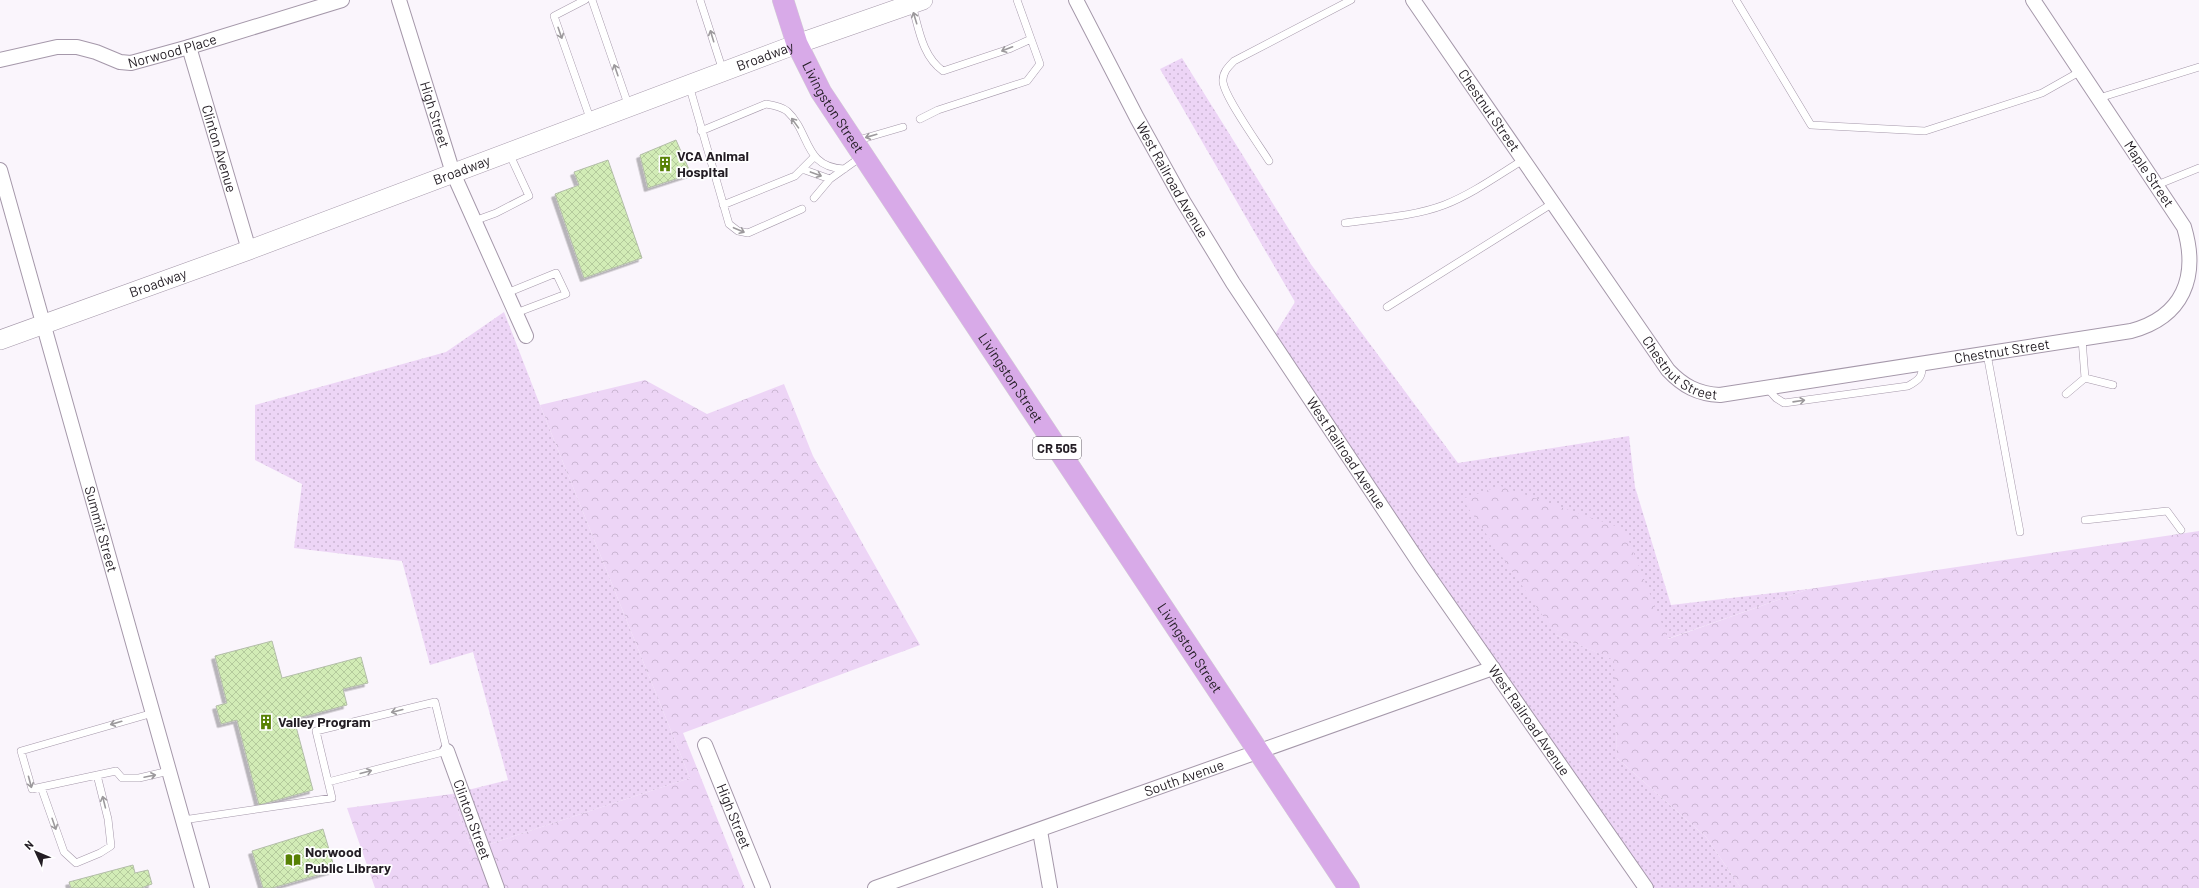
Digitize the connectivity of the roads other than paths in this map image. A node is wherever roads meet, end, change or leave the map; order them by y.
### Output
1 (342, 0) edge
2 (399, 0) edge
3 (585, 0) edge
4 (592, 0) edge
5 (700, 0) edge
6 (783, 0) edge
7 (1016, 0) edge
8 (1076, 0) edge
9 (1351, 0) edge
10 (1413, 0) edge
11 (2033, 0) edge
12 (1738, 1) edge
13 (917, 2) edge
14 (1031, 39) junction
15 (797, 44) junction
16 (189, 47) junction
17 (0, 60) edge
18 (2199, 67) edge
19 (2081, 71) junction
20 (723, 72) junction
21 (689, 85) junction
22 (2099, 98) junction
23 (629, 107) junction
24 (920, 119) dead end
25 (591, 121) junction
26 (903, 127) dead end
27 (702, 131) junction
28 (858, 148) junction
29 (509, 153) junction
30 (814, 157) junction
31 (1523, 160) junction
32 (1269, 161) dead end
33 (2199, 168) edge
34 (802, 169) junction
35 (844, 169) junction
36 (0, 170) edge
37 (453, 173) junction
38 (830, 179) junction
39 (2157, 185) junction
40 (814, 198) dead end
41 (1553, 203) junction
42 (723, 205) junction
43 (802, 209) dead end
44 (474, 221) junction
45 (1345, 223) dead end
46 (249, 250) junction
47 (507, 293) junction
48 (1387, 307) dead end
49 (516, 313) junction
50 (44, 323) junction
51 (2122, 333) joint
52 (526, 336) dead end
53 (2082, 339) junction
54 (0, 340) edge
55 (1987, 354) junction
56 (1922, 364) junction
57 (2085, 378) junction
58 (2113, 386) dead end
59 (1767, 388) junction
60 (2066, 394) dead end
61 (2085, 520) dead end
62 (2181, 530) dead end
63 (2020, 532) dead end
64 (1493, 668) junction
65 (153, 712) junction
66 (705, 745) dead end
67 (447, 751) junction
68 (1259, 752) junction
69 (169, 771) junction
70 (97, 775) junction
71 (328, 782) junction
72 (41, 787) junction
73 (183, 820) junction
74 (1040, 830) junction
75 (202, 888) edge
76 (497, 888) edge
77 (763, 888) edge
78 (875, 888) edge
79 (1050, 888) edge
80 (1349, 888) edge
81 (1646, 888) edge

1 - 16 street, Norwood Place
2 - 37 street, High Street
3 -> 25 lane
23 -> 4 lane
20 -> 5 lane
6 - 15 main road, Livingston Street / CR 505
7 - 14 lane
8 - 64 street, West Railroad Avenue
9 - 32 lane
10 - 31 street, Chestnut Street
11 - 19 street, Maple Street
12 - 19 lane
14 -> 13 lane
13 - 15 street, Broadway
14 - 24 lane
15 - 20 street, Broadway
15 - 28 main road, Livingston Street / CR 505
16 - 17 street, Norwood Place
16 - 46 street, Clinton Avenue
18 - 22 lane
19 - 22 street, Maple Street
20 - 21 street, Broadway
21 - 23 street, Broadway
21 - 27 lane
22 - 39 street, Maple Street
23 - 25 street, Broadway
25 - 29 street, Broadway
26 -> 28 lane
30 -> 27 lane
27 - 42 lane
28 - 35 lane
28 - 68 main road, Livingston Street / CR 505
29 - 37 street, Broadway
29 - 44 lane
30 - 34 lane
30 - 35 lane
31 - 41 street, Chestnut Street
31 - 45 lane
33 - 39 lane
34 -> 38 lane
34 - 42 lane
35 - 38 lane
36 - 50 street, Summit Street
37 - 44 street, High Street
37 - 46 street, Broadway
38 - 40 lane
39 - 51 street, Maple Street
41 - 48 lane
41 - 59 street, Chestnut Street
42 -> 43 lane
44 - 47 street, High Street
46 - 50 street, Broadway
47 - 49 street, High Street
47 - 49 lane
49 - 52 street, High Street
50 - 54 street, Broadway
50 - 65 street, Summit Street
51 - 53 street, Chestnut Street
53 - 55 street, Chestnut Street
53 - 57 lane
55 - 56 street, Chestnut Street
55 - 63 lane
56 - 59 street, Chestnut Street
59 -> 56 lane
57 - 58 lane
57 - 60 lane
61 - 62 lane
64 - 68 street, South Avenue
64 - 81 street, West Railroad Avenue
65 - 69 street, Summit Street
65 -> 72 lane
66 - 77 street, High Street
71 -> 67 lane
67 -> 71 lane
67 - 76 street, Clinton Street
68 - 74 street, South Avenue
68 - 80 main road, Livingston Street / CR 505
70 -> 69 lane
69 - 73 street, Summit Street
70 - 72 lane
72 -> 70 lane
71 - 73 lane
73 - 75 street, Summit Street
74 - 78 street, South Avenue
74 - 79 street

